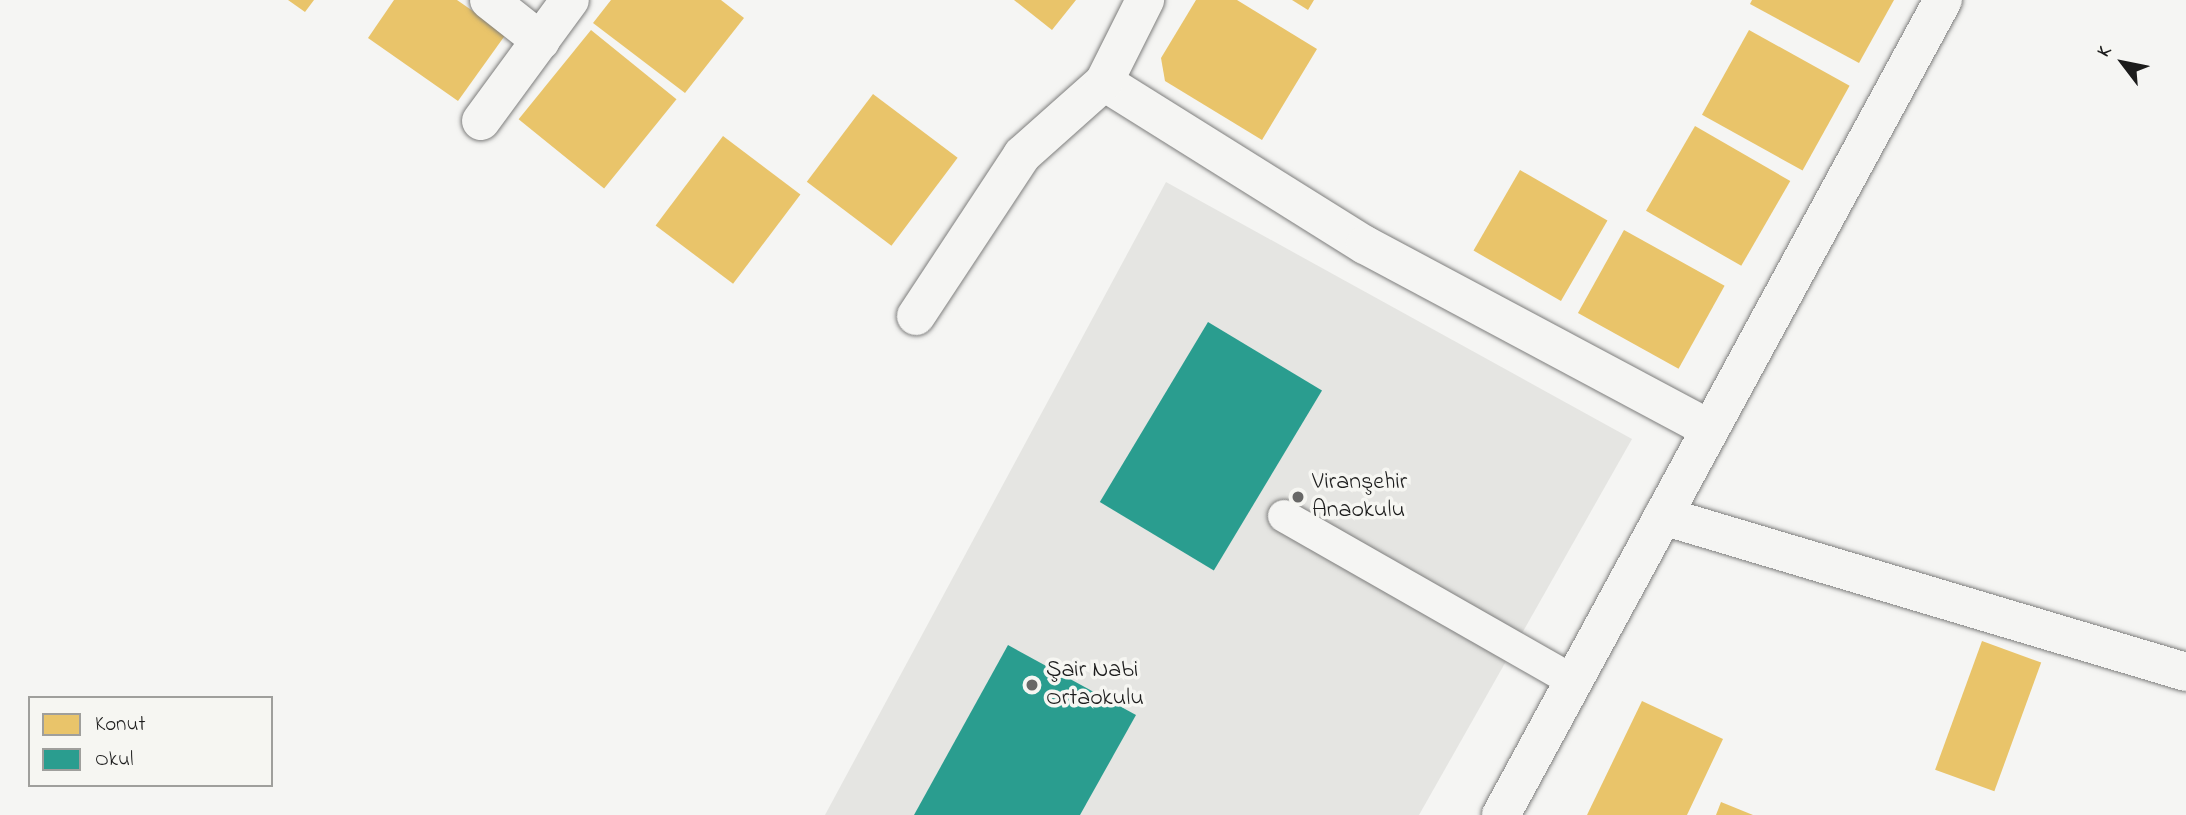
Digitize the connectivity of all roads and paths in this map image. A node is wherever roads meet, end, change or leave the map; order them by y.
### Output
1 (489, 0) edge
2 (570, 0) edge
3 (1145, 0) edge
4 (1943, 0) edge
5 (541, 41) junction
6 (1104, 82) junction
7 (481, 121) dead end
8 (916, 316) dead end
9 (1710, 429) junction
10 (1284, 516) dead end
11 (1663, 516) junction
12 (2186, 672) edge
13 (1573, 681) junction
14 (1501, 815) edge

1 - 5 street
2 - 5 street
3 - 6 street
4 - 9 street
5 - 7 street
6 - 8 street
6 - 9 street
9 - 11 street
10 - 13 lane
11 - 12 street
11 - 13 street
13 - 14 street

